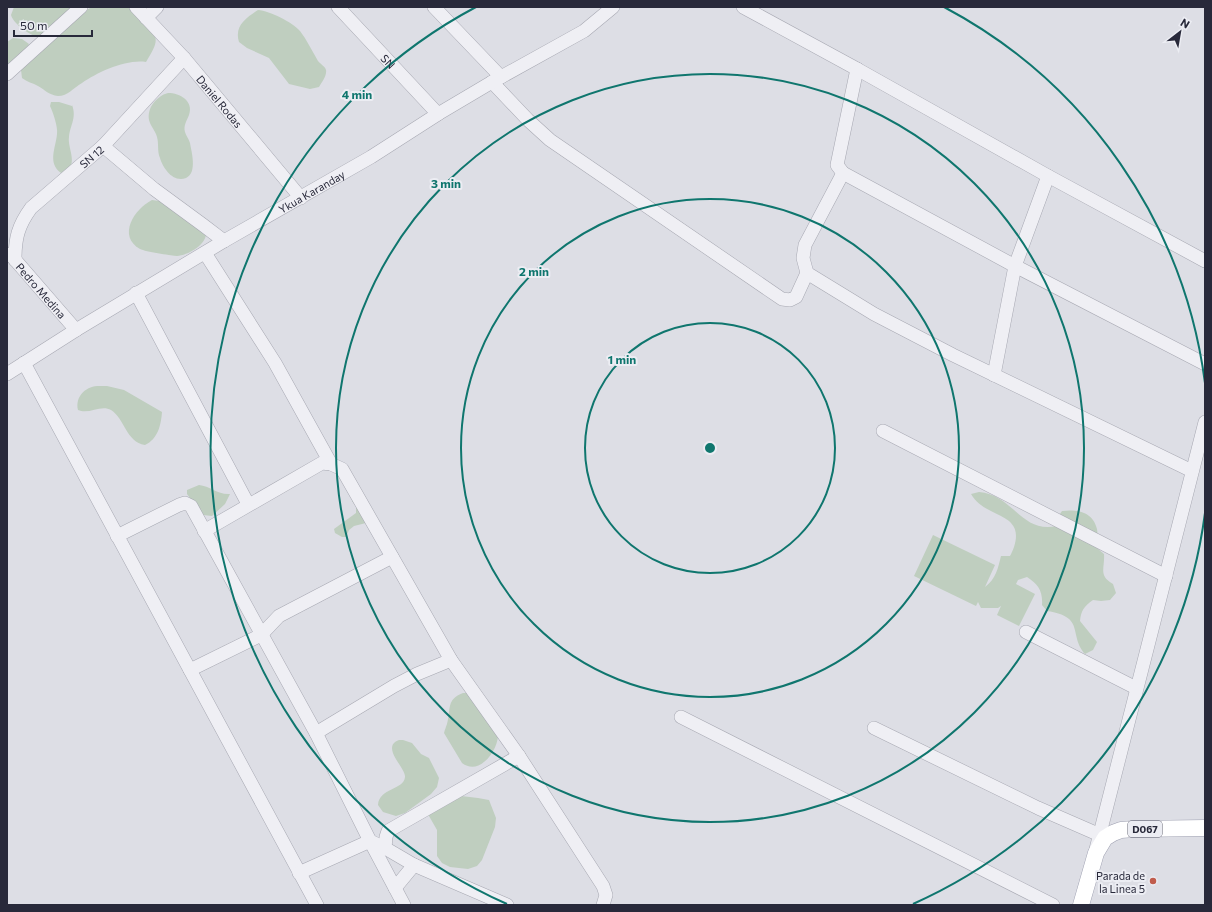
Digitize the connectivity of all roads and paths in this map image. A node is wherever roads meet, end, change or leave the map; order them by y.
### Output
1 (81, 7) edge
2 (136, 7) edge
3 (157, 7) edge
4 (338, 7) edge
5 (434, 7) edge
6 (614, 7) edge
7 (743, 7) edge
8 (146, 18) junction
9 (184, 58) junction
10 (857, 69) junction
11 (7, 74) edge
12 (497, 80) junction
13 (438, 114) junction
14 (103, 146) junction
15 (843, 173) junction
16 (1048, 176) junction
17 (302, 198) junction
18 (224, 241) junction
19 (205, 253) junction
20 (11, 256) edge
21 (1205, 261) edge
22 (1015, 266) junction
23 (807, 273) junction
24 (136, 293) junction
25 (76, 330) junction
26 (24, 363) junction
27 (1205, 364) edge
28 (7, 374) edge
29 (994, 375) junction
30 (1205, 422) edge
31 (884, 431) dead end
32 (331, 464) junction
33 (1192, 471) junction
34 (248, 504) junction
35 (204, 530) junction
36 (117, 536) junction
37 (392, 557) junction
38 (1166, 576) junction
39 (279, 616) junction
40 (253, 618) junction
41 (1026, 632) dead end
42 (261, 635) junction
43 (451, 660) junction
44 (190, 670) junction
45 (1136, 688) junction
46 (681, 717) dead end
47 (874, 728) dead end
48 (316, 734) junction
49 (519, 756) junction
50 (1205, 828) edge
51 (1100, 834) junction
52 (370, 841) junction
53 (385, 848) junction
54 (1096, 853) junction
55 (414, 865) junction
56 (299, 873) junction
57 (395, 888) junction
58 (317, 905) edge
59 (404, 905) edge
60 (507, 905) edge
61 (603, 905) edge
62 (1053, 905) edge
63 (1081, 905) edge

1 - 11 street
2 - 8 street, Daniel Rodas
3 - 8 street
4 - 13 street, SN
5 - 12 street
6 - 12 street, Ykua Karanday
7 - 10 street
8 - 9 street, Daniel Rodas
9 - 14 street, SN 12
9 - 17 street, Daniel Rodas
10 - 15 street
10 - 16 street
12 - 13 street, Ykua Karanday
12 - 23 street
13 - 17 street, Ykua Karanday
14 - 18 street
14 - 20 street, SN 12
15 - 22 street
15 - 23 street
16 - 21 street
16 - 22 street
17 - 18 street, Ykua Karanday
18 - 19 street, Ykua Karanday
19 - 24 street, Ykua Karanday
19 - 32 street
20 - 25 street, Pedro Medina
22 - 27 street
22 - 29 street
23 - 29 street
24 - 25 street, Ykua Karanday
24 - 34 street
25 - 26 street, Ykua Karanday
26 - 28 street, Ykua Karanday
26 - 36 street
29 - 33 street
30 - 33 street
31 - 38 street
32 - 34 street
32 - 37 street
33 - 38 street
34 - 35 street
35 - 36 street
35 - 40 street
36 - 44 street
37 - 39 street
37 - 43 street
38 - 45 street
39 - 40 street
39 - 42 street
40 - 42 street
41 - 45 street
42 - 44 street
42 - 48 street
43 - 48 street
43 - 49 street
44 - 56 street
45 - 51 street
46 - 62 street
47 - 51 street
48 - 52 street
49 - 53 street
49 - 61 street
50 - 54 main road, D067
51 - 54 street
52 - 53 street
52 - 56 street
52 - 57 street
53 - 55 street
54 - 63 main road, D067
55 - 57 street
55 - 60 street
56 - 58 street
57 - 59 street

